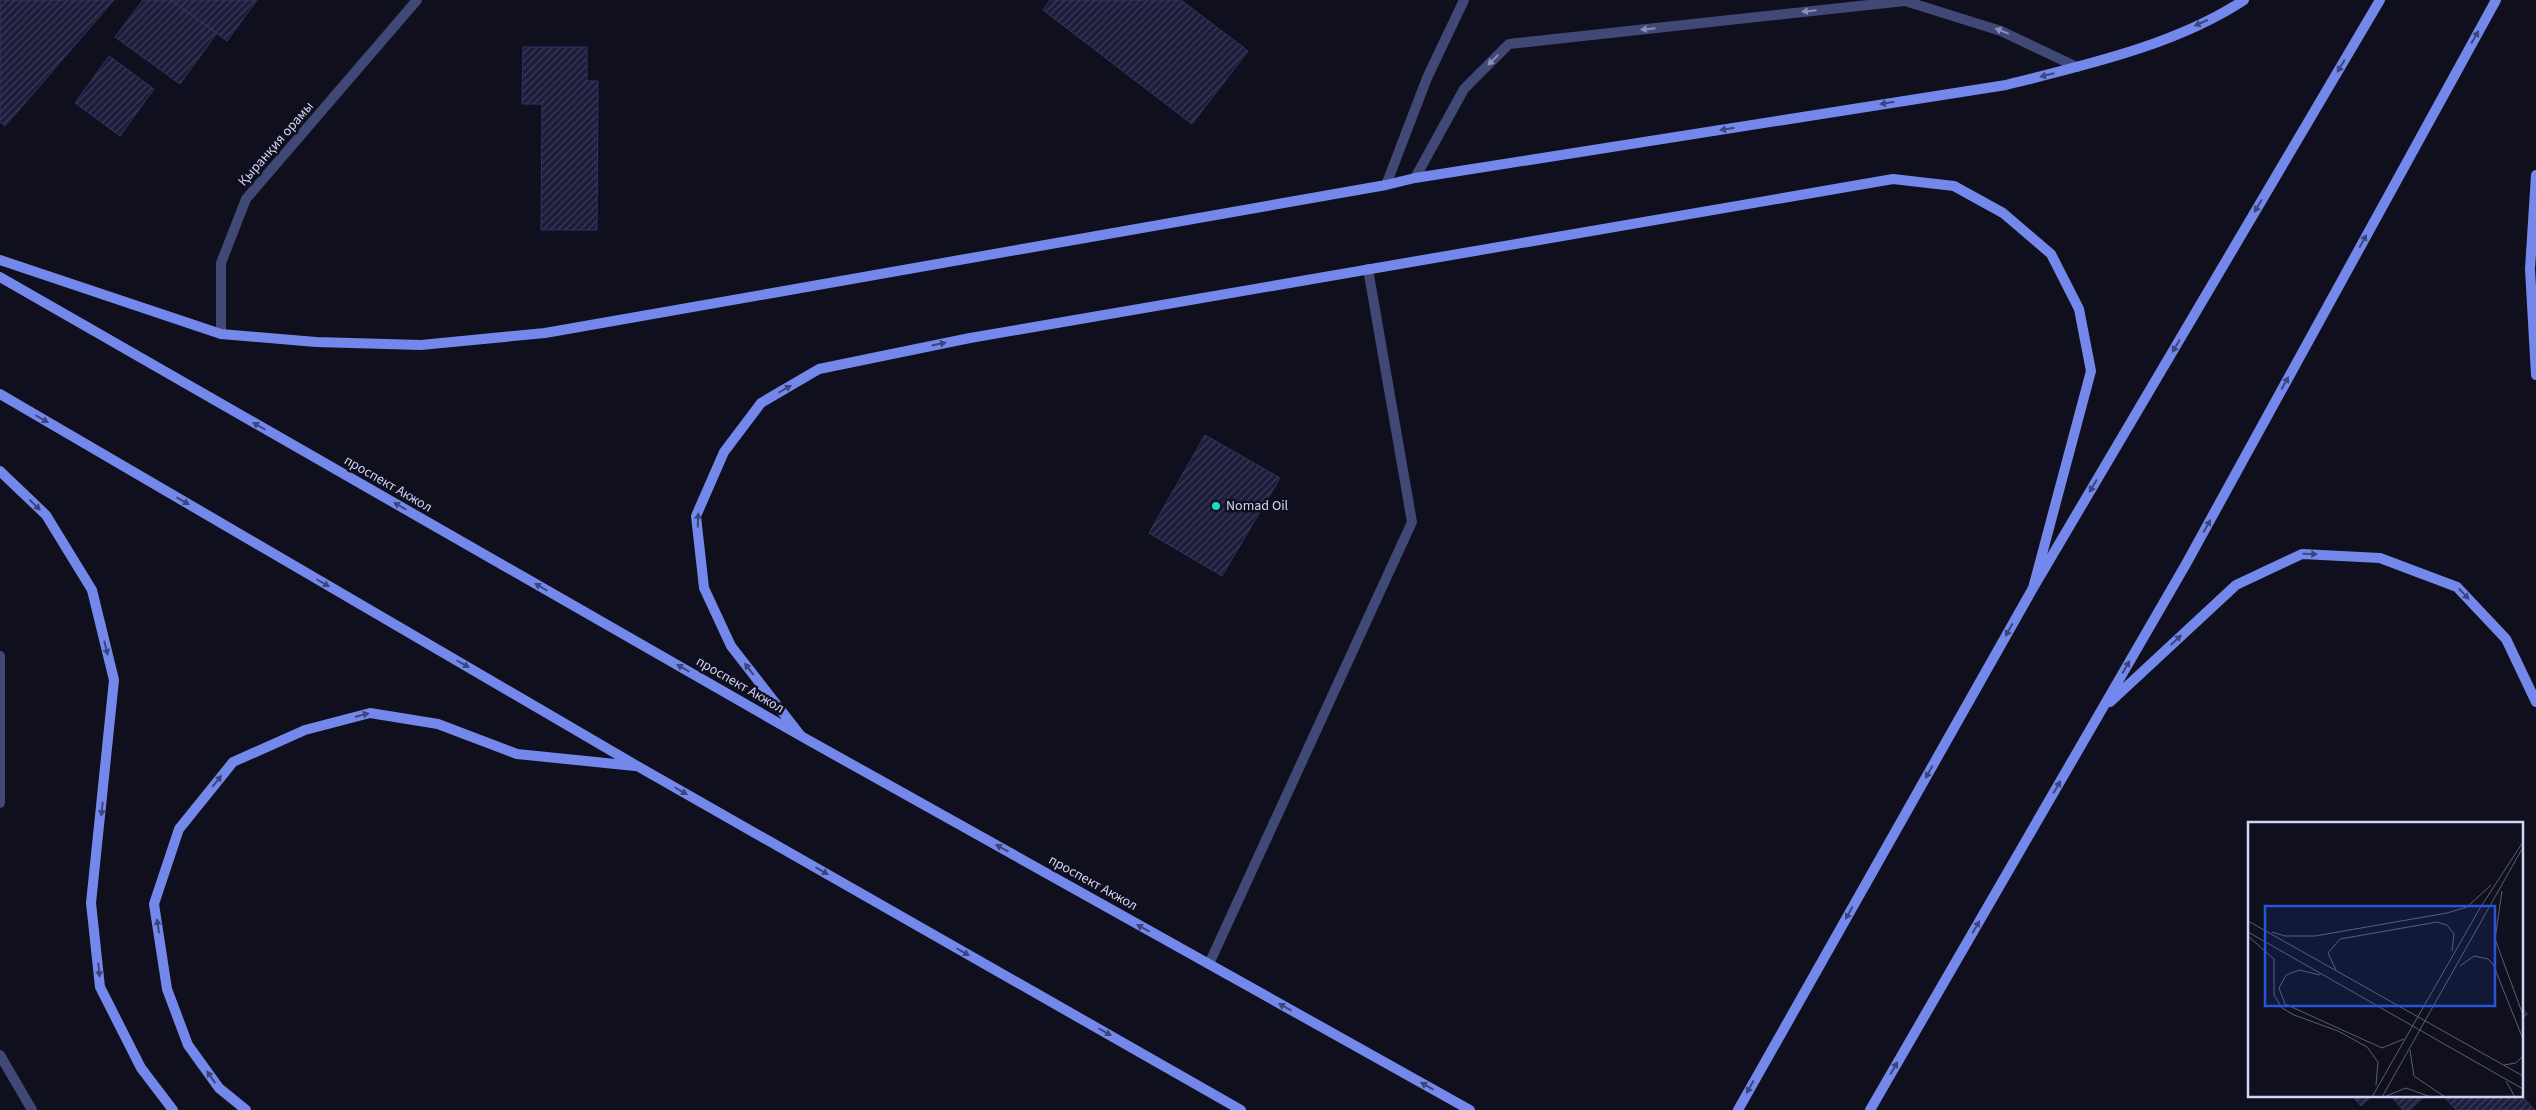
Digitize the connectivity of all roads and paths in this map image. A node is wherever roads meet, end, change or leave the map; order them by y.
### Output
1 (417, 0) edge
2 (1464, 0) edge
3 (2244, 0) edge
4 (2380, 0) edge
5 (2496, 0) edge
6 (2077, 67) junction
7 (2536, 175) edge
8 (1415, 178) junction
9 (1386, 185) junction
10 (0, 260) edge
11 (1368, 270) junction
12 (0, 277) edge
13 (220, 334) junction
14 (2536, 375) edge
15 (0, 394) edge
16 (0, 471) edge
17 (2033, 588) junction
18 (0, 656) edge
19 (2536, 702) edge
20 (2102, 709) junction
21 (801, 736) junction
22 (639, 767) junction
23 (0, 803) edge
24 (1209, 964) junction
25 (0, 1055) edge
26 (32, 1110) edge
27 (173, 1110) edge
28 (246, 1110) edge
29 (1241, 1110) edge
30 (1470, 1110) edge
31 (1738, 1110) edge
32 (1870, 1110) edge

1 - 13 street, Қыранқия орамы
2 - 9 street
3 -> 6 main road
4 -> 17 main road
20 -> 5 main road
6 -> 8 main road
6 -> 8 street
7 - 14 main road
8 - 9 main road
9 - 13 main road
10 - 13 main road
11 - 17 main road
21 -> 11 main road
11 - 24 street
21 -> 12 main road, проспект Акжол
15 -> 22 main road
16 -> 27 main road
17 -> 31 main road
18 - 23 street
20 -> 19 main road
32 -> 20 main road
24 -> 21 main road, проспект Акжол
28 -> 22 main road
22 -> 29 main road
30 -> 24 main road, проспект Акжол
25 - 26 street

